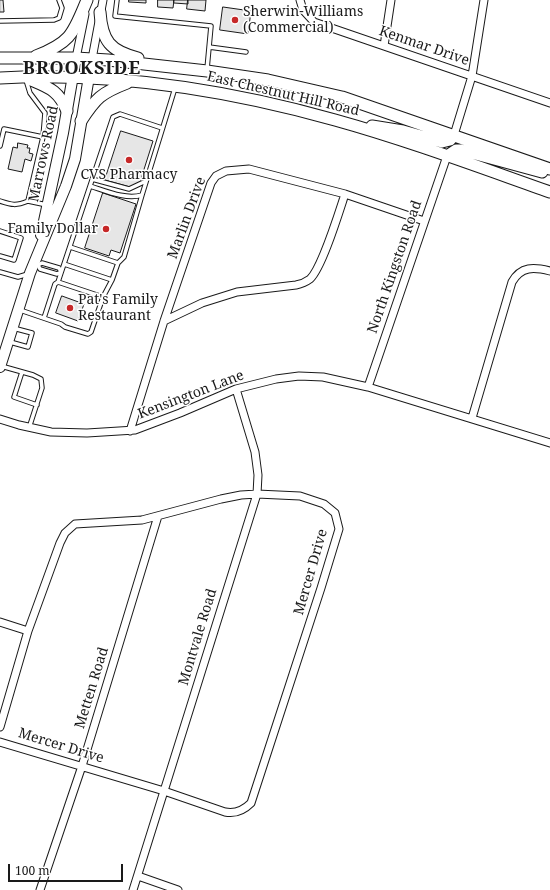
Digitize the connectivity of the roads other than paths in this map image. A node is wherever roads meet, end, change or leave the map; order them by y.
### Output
1 (59, 0) edge
2 (87, 0) edge
3 (103, 0) edge
4 (117, 0) edge
5 (300, 0) edge
6 (391, 0) edge
7 (484, 0) edge
8 (100, 12) junction
9 (0, 21) edge
10 (384, 46) junction
11 (209, 47) junction
12 (246, 52) dead end
13 (0, 58) edge
14 (31, 58) junction
15 (76, 58) junction
16 (92, 59) junction
17 (163, 66) junction
18 (207, 70) junction
19 (472, 76) junction
20 (25, 77) junction
21 (73, 77) junction
22 (0, 78) edge
23 (89, 78) junction
24 (130, 82) junction
25 (175, 87) junction
26 (550, 103) edge
27 (67, 111) junction
28 (81, 121) junction
29 (355, 126) junction
30 (2, 128) edge
31 (162, 128) junction
32 (454, 135) junction
33 (43, 137) junction
34 (0, 146) edge
35 (447, 156) junction
36 (550, 168) edge
37 (550, 174) edge
38 (92, 179) junction
39 (146, 181) junction
40 (90, 186) junction
41 (550, 192) edge
42 (345, 194) junction
43 (142, 195) junction
44 (0, 201) edge
45 (28, 201) junction
46 (47, 205) junction
47 (424, 221) junction
48 (0, 231) edge
49 (70, 247) junction
50 (0, 256) edge
51 (118, 263) junction
52 (35, 264) junction
53 (64, 264) junction
54 (550, 271) edge
55 (0, 272) edge
56 (61, 272) junction
57 (112, 280) junction
58 (58, 282) junction
59 (102, 297) junction
60 (19, 310) junction
61 (44, 318) junction
62 (164, 321) junction
63 (13, 328) junction
64 (8, 342) junction
65 (0, 367) edge
66 (22, 372) junction
67 (368, 386) junction
68 (236, 389) junction
69 (37, 405) junction
70 (472, 418) junction
71 (0, 419) edge
72 (30, 428) junction
73 (130, 431) junction
74 (550, 443) edge
75 (257, 494) junction
76 (158, 516) junction
77 (0, 622) edge
78 (28, 631) junction
79 (0, 727) edge
80 (0, 742) edge
81 (82, 766) junction
82 (164, 791) junction
83 (138, 876) junction
84 (40, 890) edge
85 (133, 890) edge
86 (178, 890) edge

1 - 9 lane
2 - 14 main road
2 - 15 street
3 - 8 street
4 - 11 lane
5 - 10 street, Kenmar Drive
6 - 10 street
7 - 19 street
8 - 16 street
8 - 17 main road
10 - 19 street, Kenmar Drive
11 - 12 lane
11 - 18 lane
13 - 14 main road, East Chestnut Hill Road
14 - 15 main road, East Chestnut Hill Road
15 - 16 main road, East Chestnut Hill Road
15 - 21 street, Marrows Road
16 - 17 main road, East Chestnut Hill Road
16 - 23 street, Marrows Road
17 - 18 main road, East Chestnut Hill Road
18 - 32 main road, East Chestnut Hill Road
19 - 26 street, Kenmar Drive
19 - 32 street
20 - 21 main road, East Chestnut Hill Road
20 - 22 main road, East Chestnut Hill Road
20 - 27 main road
20 - 33 lane
21 - 23 main road, East Chestnut Hill Road
21 - 27 street, Marrows Road
23 - 24 main road, East Chestnut Hill Road
23 - 28 street, Marrows Road
24 - 25 main road, East Chestnut Hill Road
24 - 28 main road
25 - 29 main road, East Chestnut Hill Road
25 - 31 lane
27 - 46 street, Marrows Road
28 - 52 street, Marrows Road
29 - 32 main road
29 - 35 main road, East Chestnut Hill Road
30 - 33 lane
30 - 34 lane
31 - 38 lane
31 - 39 lane
32 - 36 main road, East Chestnut Hill Road
33 - 45 lane
35 - 37 main road
35 - 41 main road, East Chestnut Hill Road
35 - 47 street, North Kingston Road
38 - 39 lane
38 - 40 lane
39 - 43 lane
40 - 43 lane
40 - 49 lane
42 - 47 street, Marlin Drive
42 - 62 street
42 - 62 street, Marlin Drive
43 - 51 lane
44 - 45 lane
45 - 46 lane
46 - 52 street, Marrows Road
47 - 67 street, North Kingston Road
48 - 50 lane
49 - 51 lane
49 - 53 lane
51 - 57 lane
52 - 55 lane
52 - 56 lane
52 - 60 street, Marrows Road
53 - 56 lane
53 - 57 lane
54 - 70 street
56 - 58 lane
57 - 59 lane
58 - 59 lane
58 - 61 lane
59 - 61 lane
60 - 61 lane
60 - 63 street, Marrows Road
62 - 73 street, Marlin Drive
63 - 64 street, Marrows Road
63 - 64 lane
64 - 65 street, Marrows Road
65 - 66 lane
66 - 69 lane
66 - 69 lane
67 - 68 street, Kensington Lane
67 - 70 street, Kensington Lane
68 - 73 street, Kensington Lane
68 - 75 street, Montvale Road
69 - 72 lane
70 - 74 street, Kensington Lane
71 - 72 street, Kensington Lane
72 - 73 street, Kensington Lane
75 - 76 street, Mercer Drive
75 - 82 street, Montvale Road
75 - 82 street, Mercer Drive
76 - 78 street, Mercer Drive
76 - 81 street, Metten Road
77 - 78 street
78 - 79 street, Mercer Drive
80 - 81 street, Mercer Drive
81 - 82 street, Mercer Drive
81 - 84 street, Metten Road
82 - 83 street, Montvale Road
83 - 85 street, Montvale Road
83 - 86 street

